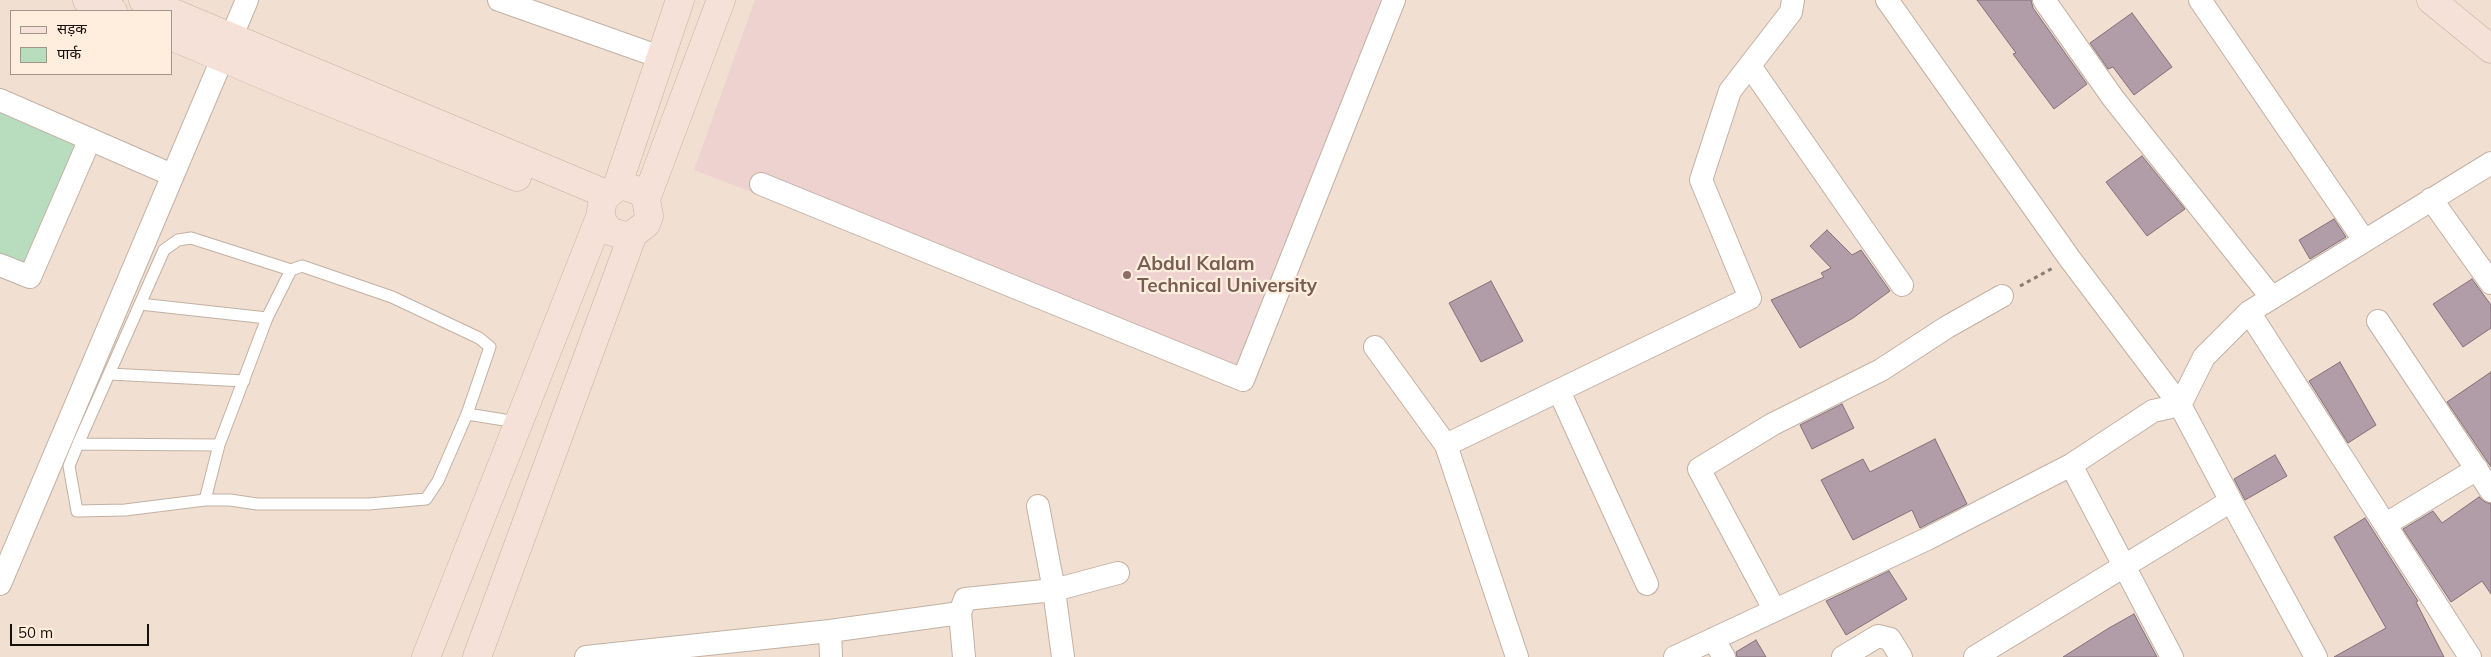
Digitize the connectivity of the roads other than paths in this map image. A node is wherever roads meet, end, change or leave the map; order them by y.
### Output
1 (87, 0) edge
2 (143, 0) edge
3 (247, 0) edge
4 (499, 0) edge
5 (680, 0) edge
6 (721, 0) edge
7 (1394, 0) edge
8 (1793, 0) edge
9 (1887, 0) edge
10 (2044, 0) edge
11 (2200, 0) edge
12 (2431, 0) edge
13 (111, 10) edge
14 (166, 10) edge
15 (172, 13) edge
16 (172, 36) edge
17 (227, 48) junction
18 (2491, 50) edge
19 (660, 57) junction
20 (1750, 66) junction
21 (0, 100) edge
22 (90, 139) junction
23 (2491, 163) edge
24 (172, 175) junction
25 (761, 184) dead end
26 (2431, 198) junction
27 (646, 199) junction
28 (606, 202) junction
29 (633, 234) junction
30 (2364, 240) junction
31 (0, 265) edge
32 (291, 270) junction
33 (2491, 283) edge
34 (1902, 285) dead end
35 (2002, 296) road end
36 (2272, 298) junction
37 (140, 304) junction
38 (2249, 312) junction
39 (268, 318) junction
40 (2378, 320) dead end
41 (1375, 347) dead end
42 (110, 374) junction
43 (244, 381) junction
44 (1559, 391) junction
45 (2180, 405) junction
46 (467, 414) junction
47 (517, 422) junction
48 (78, 444) junction
49 (219, 445) junction
50 (1446, 445) junction
51 (2071, 465) junction
52 (2477, 469) junction
53 (2491, 491) edge
54 (205, 500) junction
55 (2231, 501) junction
56 (1038, 506) dead end
57 (2386, 524) junction
58 (8, 543) edge
59 (2125, 567) junction
60 (1118, 573) dead end
61 (0, 584) edge
62 (1647, 584) dead end
63 (1054, 590) junction
64 (1774, 610) junction
65 (960, 612) junction
66 (830, 631) junction
67 (1719, 648) edge
68 (710, 650) edge
69 (596, 656) edge
70 (426, 657) edge
71 (477, 657) edge
72 (831, 657) edge
73 (964, 657) edge
74 (1063, 657) edge
75 (1517, 657) edge
76 (1675, 657) edge
77 (1844, 657) edge
78 (1901, 657) edge
79 (1975, 657) edge
80 (2172, 657) edge
81 (2316, 657) edge
82 (2470, 657) edge

1 - 13 street
2 - 14 street
3 - 17 street
4 - 19 street
5 - 19 street
6 - 27 street
7 - 25 street
8 - 20 street
9 - 45 street
10 - 36 street
11 - 30 street
12 - 18 street
15 - 17 street
16 - 17 street
17 - 24 street
17 - 28 street
19 - 28 street
20 - 34 street
20 - 44 street
21 - 22 street
22 - 24 street
22 - 31 street
23 - 26 street
24 - 58 street
26 - 30 street
26 - 33 street
27 - 28 street
27 - 29 street
28 - 29 street
28 - 47 street
29 - 71 street
30 - 36 street
32 - 37 lane
32 - 39 lane
32 - 46 lane
35 - 64 street
36 - 38 street
37 - 39 lane
37 - 42 lane
38 - 45 street
38 - 57 street
39 - 43 lane
40 - 52 street
41 - 50 street
42 - 43 lane
42 - 48 lane
43 - 49 lane
44 - 50 street
44 - 62 street
45 - 51 street
45 - 55 street
46 - 47 lane
46 - 54 lane
47 - 70 street
48 - 49 lane
48 - 54 lane
49 - 54 lane
50 - 75 street
51 - 59 street
51 - 64 street
52 - 53 street
52 - 57 street
55 - 59 street
55 - 81 street
56 - 63 street
57 - 82 street
58 - 61 street
59 - 79 street
59 - 80 street
60 - 63 street
63 - 65 street
63 - 74 street
64 - 67 street
65 - 66 street
65 - 73 street
66 - 68 street
66 - 72 street
67 - 76 street
68 - 69 street
77 - 78 street

